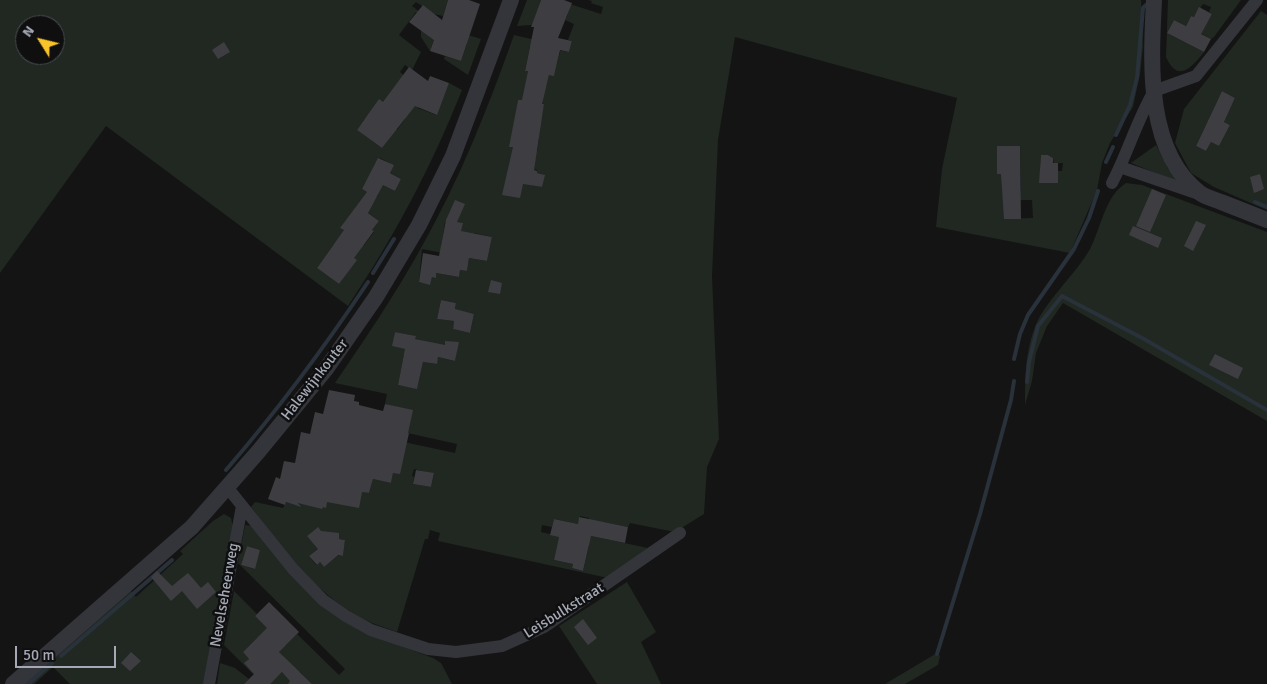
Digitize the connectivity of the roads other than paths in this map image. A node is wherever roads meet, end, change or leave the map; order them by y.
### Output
1 (511, 0) edge
2 (1154, 0) edge
3 (1257, 0) edge
4 (1154, 91) junction
5 (1120, 167) junction
6 (1112, 183) dead end
7 (1201, 194) junction
8 (1267, 220) edge
9 (227, 487) junction
10 (242, 506) junction
11 (680, 534) dead end
12 (12, 684) edge
13 (209, 684) edge

1 - 9 street, Halewijnkouter
2 - 4 street
3 - 4 street
4 - 5 street
4 - 7 street
5 - 6 street
5 - 7 street
7 - 8 street
9 - 10 street, Leisbulkstraat
9 - 12 street, Halewijnkouter
10 - 11 street, Leisbulkstraat
10 - 13 street, Nevelseheerweg

